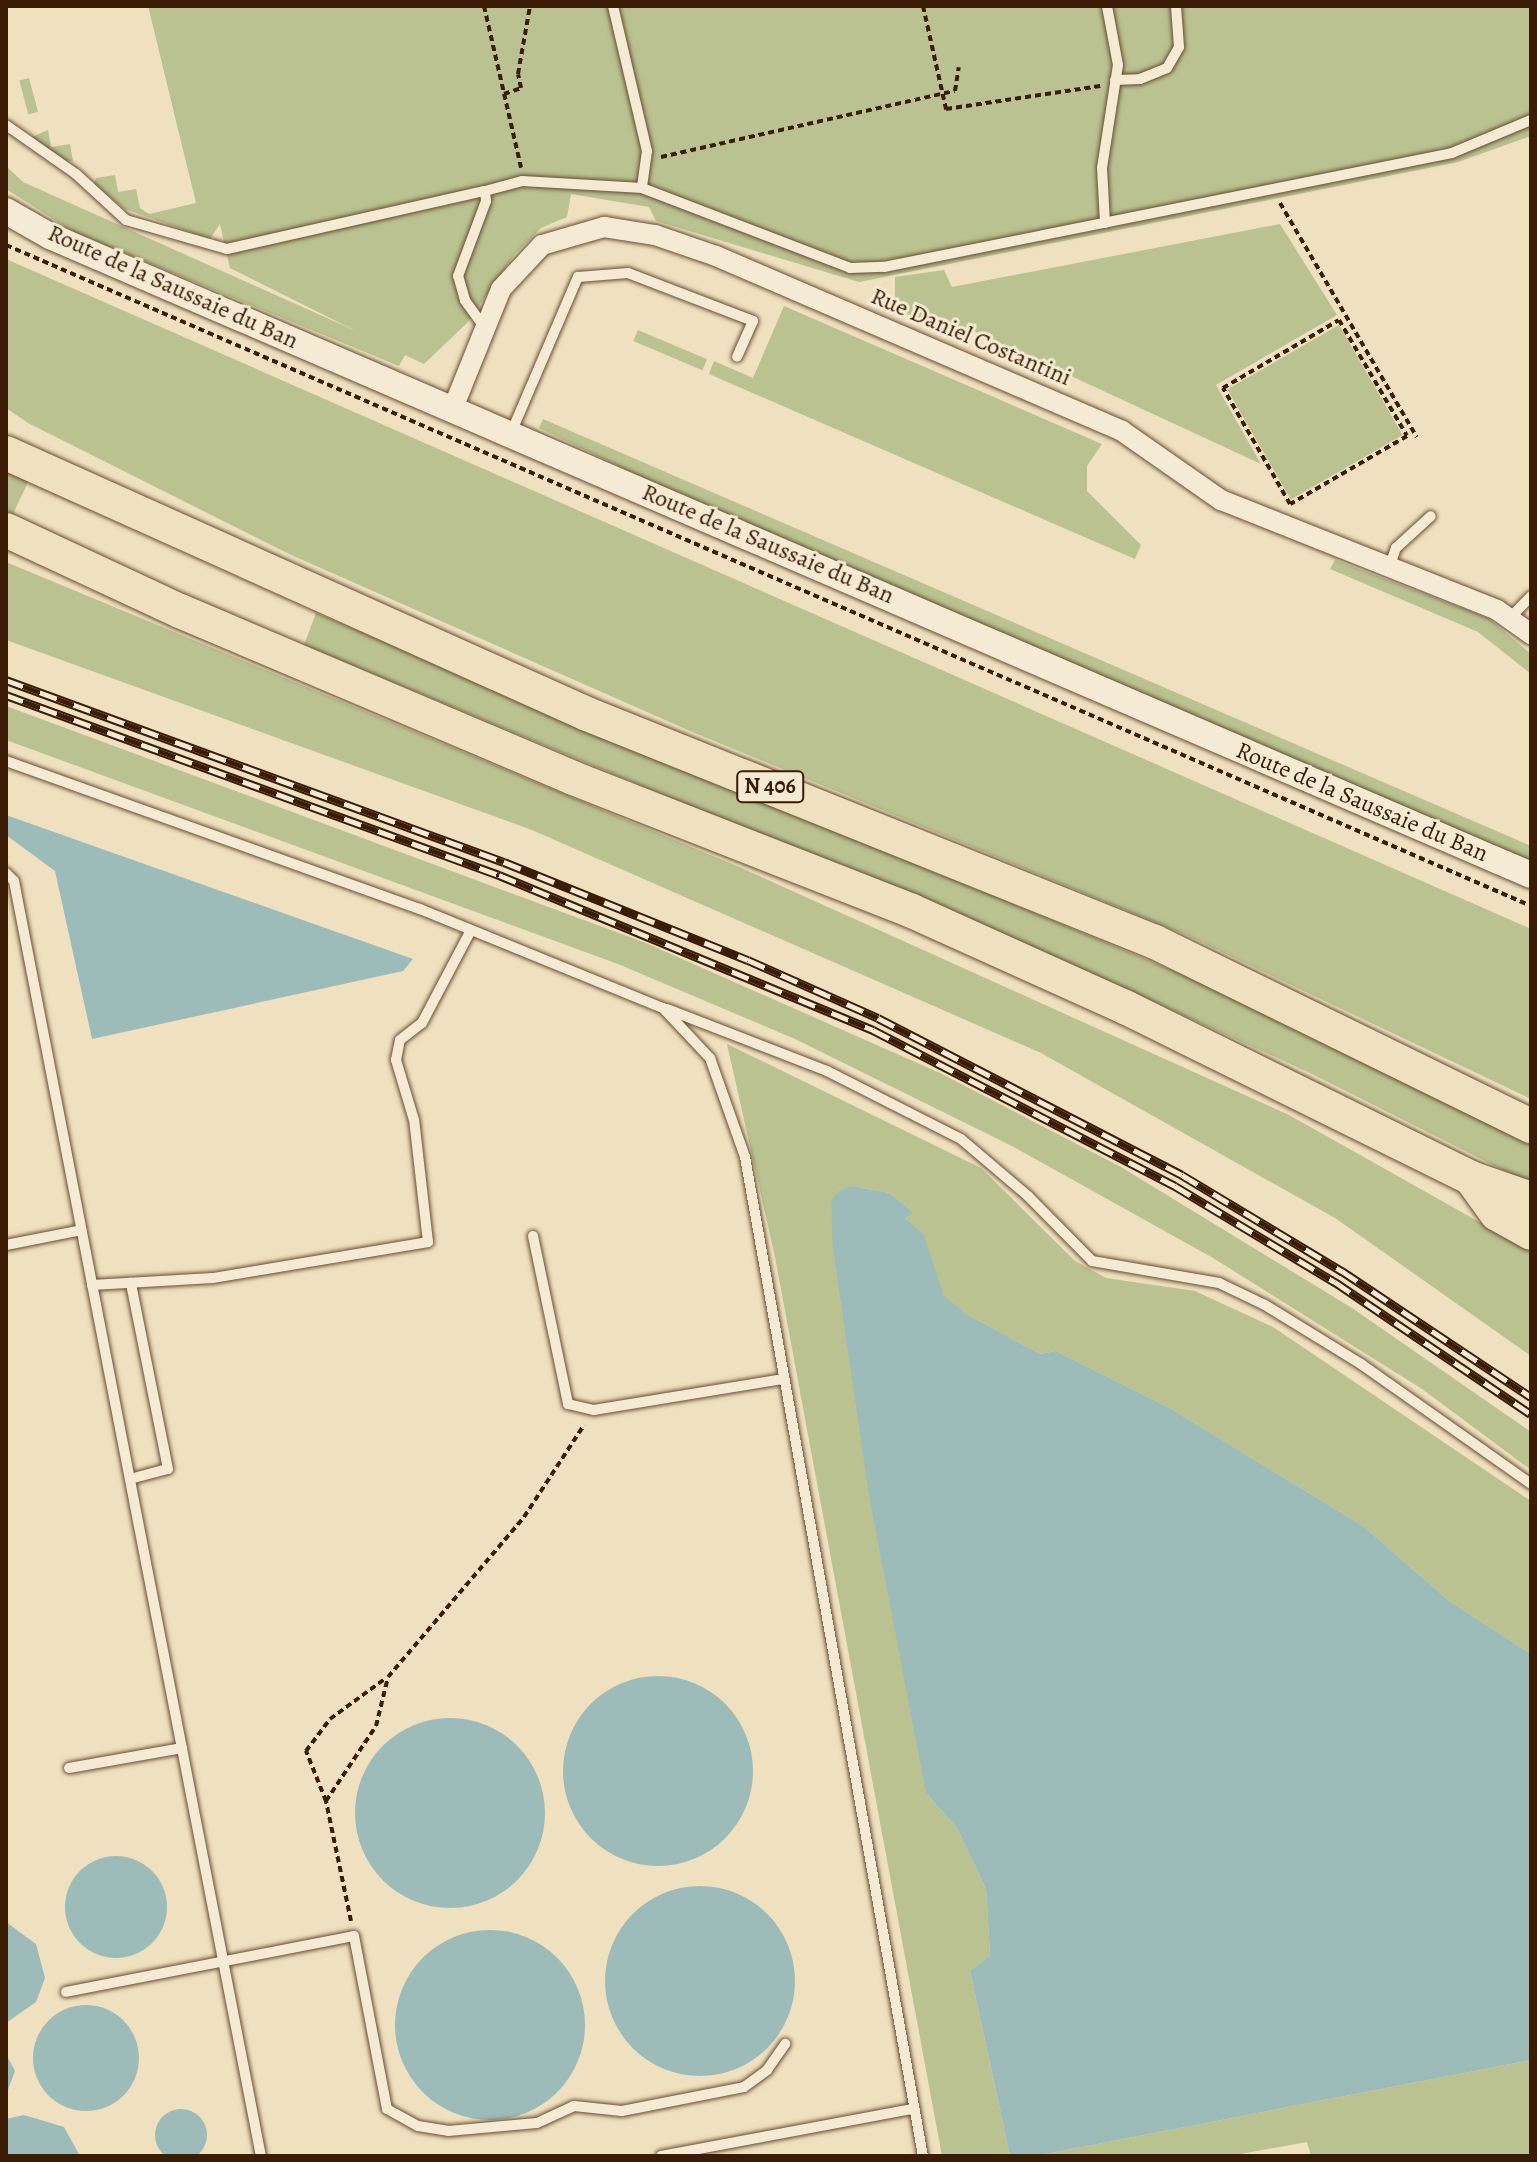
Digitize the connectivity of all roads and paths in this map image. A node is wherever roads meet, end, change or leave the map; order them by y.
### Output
1 (484, 6) edge
2 (530, 6) edge
3 (613, 6) edge
4 (923, 6) edge
5 (1107, 6) edge
6 (1176, 6) edge
7 (959, 67) dead end
8 (1115, 85) junction
9 (504, 94) junction
10 (942, 94) junction
11 (1531, 120) edge
12 (6, 125) edge
13 (668, 155) dead end
14 (519, 158) dead end
15 (1271, 187) junction
16 (642, 188) junction
17 (485, 191) junction
18 (6, 211) edge
19 (1105, 223) junction
20 (6, 245) edge
21 (485, 328) junction
22 (737, 357) dead end
23 (453, 408) junction
24 (6, 427) edge
25 (511, 433) junction
26 (1407, 436) joint
27 (1417, 437) dead end
28 (6, 453) edge
29 (123, 509) junction
30 (1431, 516) dead end
31 (6, 530) edge
32 (1389, 569) junction
33 (1531, 596) edge
34 (1510, 618) junction
35 (1531, 634) edge
36 (6, 761) edge
37 (6, 873) edge
38 (1531, 875) edge
39 (1531, 906) edge
40 (471, 930) junction
41 (663, 1008) junction
42 (1531, 1126) edge
43 (1471, 1178) junction
44 (1531, 1199) edge
45 (82, 1230) junction
46 (1531, 1233) edge
47 (533, 1236) dead end
48 (6, 1245) edge
49 (131, 1283) junction
50 (92, 1285) junction
51 (783, 1379) junction
52 (594, 1410) junction
53 (130, 1479) junction
54 (1531, 1484) edge
55 (388, 1677) junction
56 (182, 1748) junction
57 (69, 1768) dead end
58 (326, 1801) junction
59 (354, 1936) junction
60 (223, 1961) junction
61 (66, 1992) dead end
62 (785, 2044) dead end
63 (913, 2109) junction
64 (261, 2156) edge
65 (661, 2156) edge
66 (923, 2156) edge

1 - 9 path
2 - 9 path
3 - 16 lane
4 - 10 path
5 - 8 lane
6 - 8 lane
7 - 10 path
8 - 10 path
8 - 19 lane
9 - 14 path
10 - 13 path
11 - 15 lane
12 - 17 lane
15 - 19 lane
15 - 27 path
16 - 17 lane
16 - 19 lane
17 - 21 lane
18 - 23 main road, Route de la Saussaie du Ban
20 - 39 path
21 - 23 street, Rue Daniel Costantini
21 - 32 street, Rue Daniel Costantini
22 - 25 lane
23 - 25 main road, Route de la Saussaie du Ban
24 - 29 highway
25 - 38 main road, Route de la Saussaie du Ban
26 - 26 path
28 - 29 highway, N 406
29 - 42 highway, N 406
30 - 32 lane
31 - 43 highway, N 406
32 - 34 street, Rue Daniel Costantini
33 - 34 lane
34 - 35 street, Rue Daniel Costantini
36 - 40 lane
37 - 45 lane
40 - 41 lane
40 - 49 lane
41 - 51 lane
41 - 54 lane
43 - 44 highway, N 406
43 - 46 highway
45 - 48 lane
45 - 50 lane
47 - 52 lane
49 - 50 lane
49 - 53 lane
50 - 53 lane
51 - 52 lane
51 - 63 lane
52 - 55 path
53 - 56 lane
55 - 58 path
55 - 58 path
56 - 57 lane
56 - 60 lane
58 - 59 path
59 - 60 lane
59 - 62 lane
60 - 61 lane
60 - 64 lane
63 - 65 lane
63 - 66 lane

